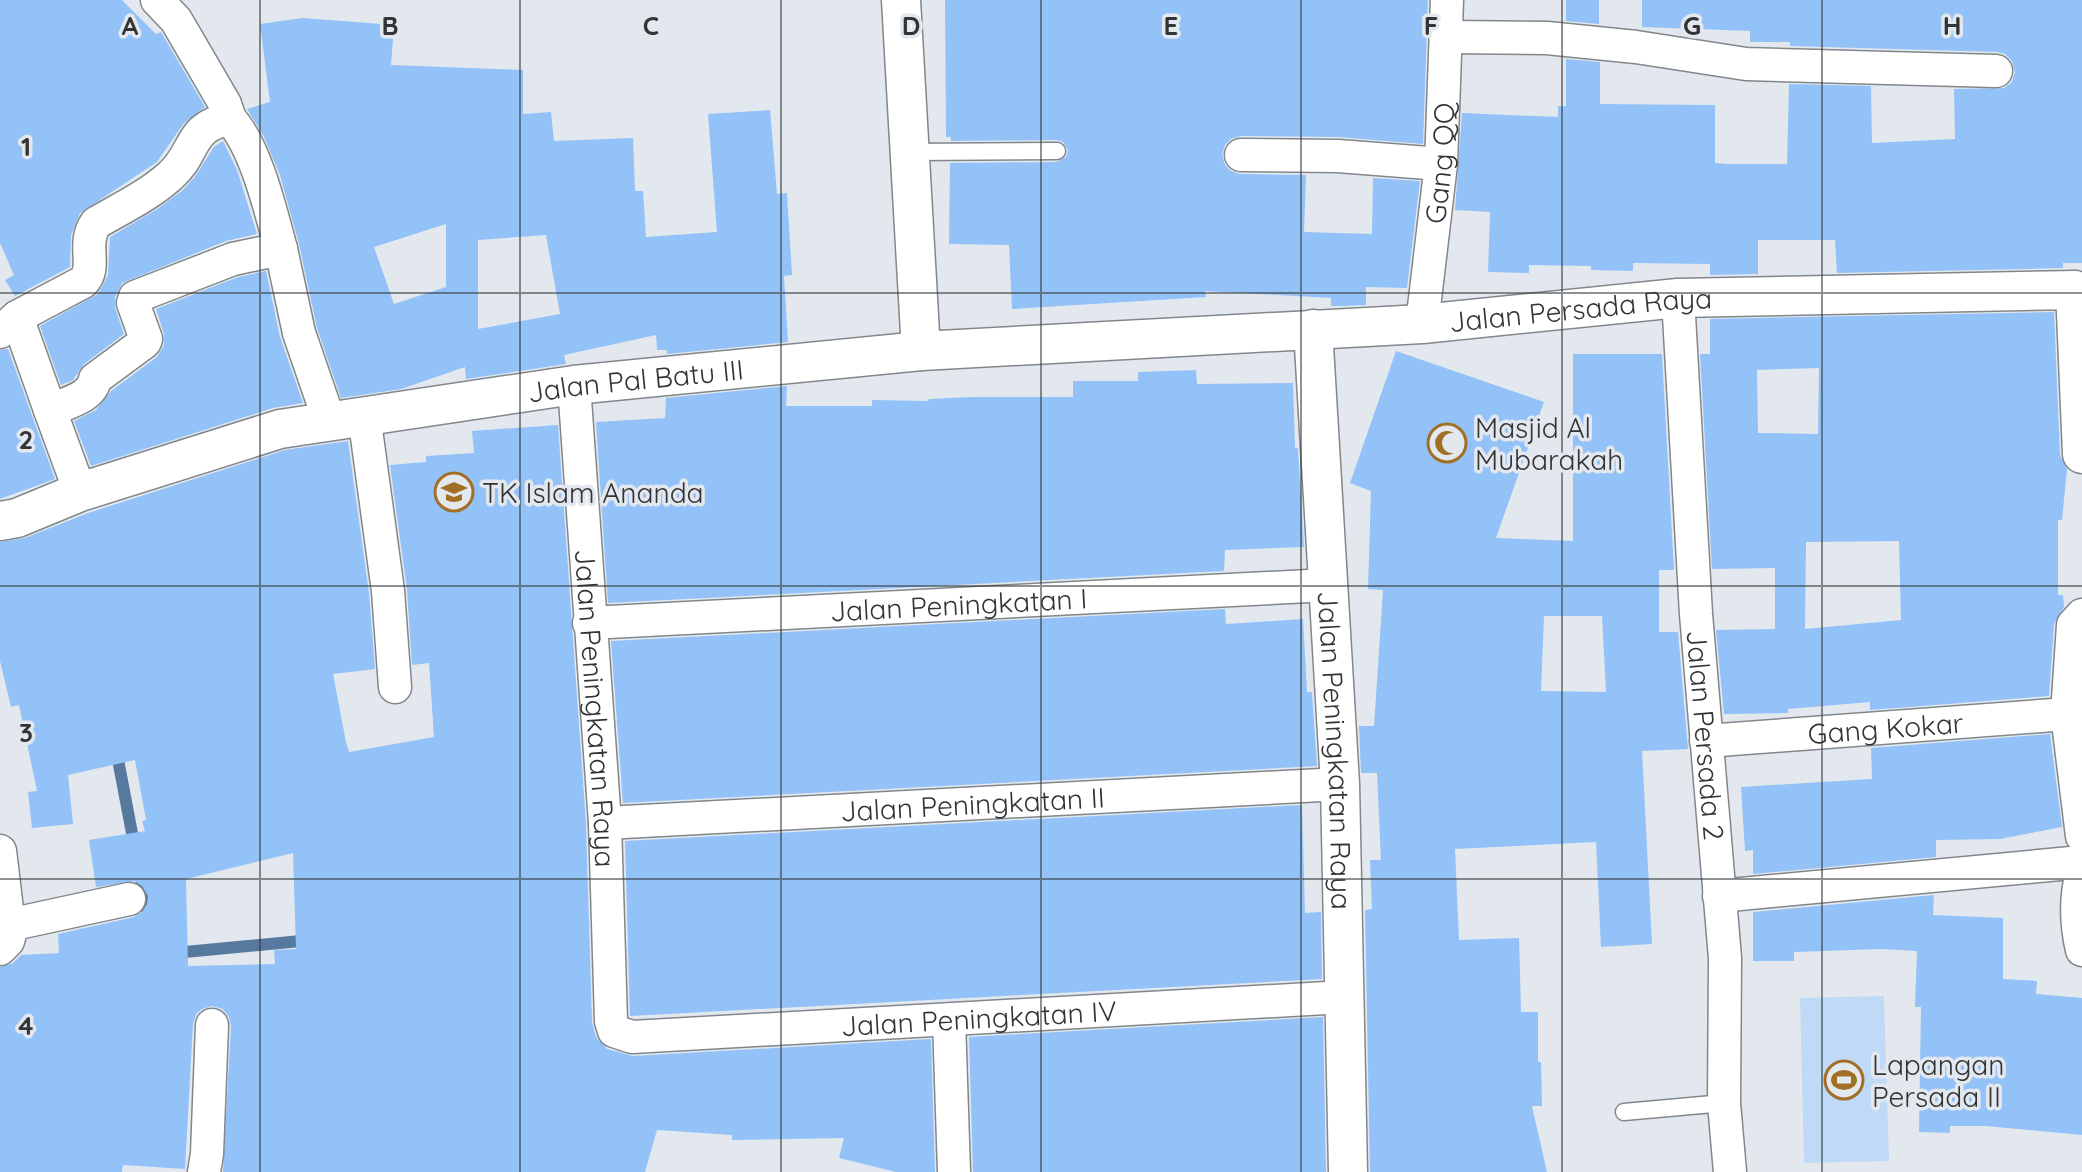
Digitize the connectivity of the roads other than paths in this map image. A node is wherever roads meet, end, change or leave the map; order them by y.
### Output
1 (157, 0) edge
2 (901, 0) edge
3 (1447, 0) edge
4 (1447, 37) junction
5 (1996, 71) dead end
6 (230, 119) junction
7 (1057, 151) dead end
8 (911, 152) junction
9 (1241, 155) dead end
10 (1441, 164) junction
11 (281, 249) junction
12 (2079, 292) edge
13 (1678, 298) junction
14 (1422, 324) junction
15 (8, 325) edge
16 (1313, 329) junction
17 (921, 351) junction
18 (2081, 373) edge
19 (574, 385) junction
20 (50, 410) junction
21 (347, 418) junction
22 (2082, 454) edge
23 (69, 496) junction
24 (8, 519) edge
25 (1328, 585) junction
26 (2082, 615) edge
27 (589, 623) junction
28 (395, 687) dead end
29 (2067, 714) junction
30 (1706, 741) junction
31 (1340, 784) junction
32 (605, 823) junction
33 (2082, 836) edge
34 (0, 851) edge
35 (2082, 862) edge
36 (2082, 873) edge
37 (1719, 896) junction
38 (129, 899) dead end
39 (5, 937) edge
40 (2082, 950) edge
41 (1344, 997) junction
42 (949, 1020) junction
43 (212, 1025) dead end
44 (614, 1031) joint
45 (1724, 1103) junction
46 (1624, 1112) dead end
47 (204, 1172) edge
48 (954, 1172) edge
49 (1348, 1172) edge
50 (1730, 1172) edge

1 - 6 street
2 - 8 street
3 - 4 street, Gang QQ
4 - 5 street
4 - 10 street, Gang QQ
6 - 11 street
6 - 15 street
7 - 8 lane
8 - 17 street
9 - 10 street
10 - 14 street, Gang QQ
11 - 20 street
11 - 21 street
12 - 13 street, Jalan Persada Raya
12 - 18 street, Jalan Persada Raya
13 - 14 street, Jalan Persada Raya
13 - 30 street, Jalan Persada 2
14 - 16 street, Jalan Persada Raya
15 - 20 street
16 - 17 street, Jalan Persada Raya
16 - 25 street, Jalan Peningkatan Raya
17 - 19 street, Jalan Pal Batu III
18 - 22 street, Jalan Persada Raya
19 - 21 street, Jalan Pal Batu III
19 - 27 street, Jalan Peningkatan Raya
20 - 23 street
21 - 23 street, Jalan Pal Batu III
21 - 28 street
23 - 24 street, Jalan Pal Batu III
25 - 27 street, Jalan Peningkatan I
25 - 31 street, Jalan Peningkatan Raya
26 - 29 street
27 - 32 street, Jalan Peningkatan Raya
29 - 30 street, Gang Kokar
29 - 33 street
30 - 37 street, Jalan Persada 2
31 - 32 street, Jalan Peningkatan II
31 - 41 street, Jalan Peningkatan Raya
32 - 44 street, Jalan Peningkatan Raya
34 - 39 street
35 - 37 street
36 - 40 street
37 - 45 street, Jalan Persada 2
38 - 39 street
41 - 42 street, Jalan Peningkatan IV
41 - 49 street, Jalan Peningkatan Raya
42 - 44 street, Jalan Peningkatan IV
42 - 48 street
43 - 47 street
45 - 46 lane
45 - 50 street, Jalan Persada 2

